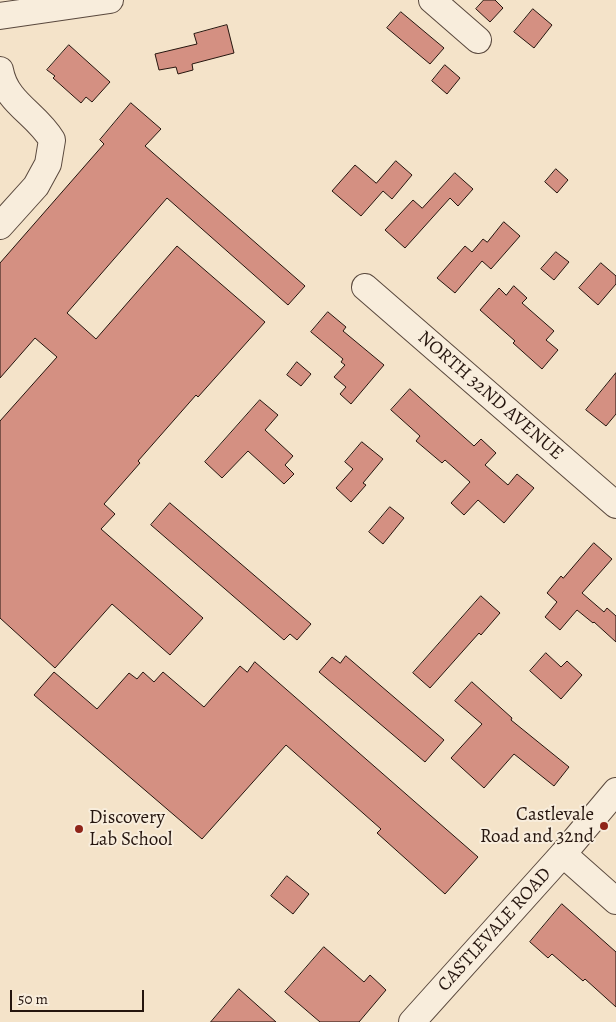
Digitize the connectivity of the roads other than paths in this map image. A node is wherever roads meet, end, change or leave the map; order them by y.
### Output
1 (110, 0) edge
2 (432, 0) edge
3 (0, 16) edge
4 (478, 40) dead end
5 (0, 70) edge
6 (0, 226) edge
7 (365, 287) dead end
8 (616, 505) edge
9 (616, 791) edge
10 (563, 854) junction
11 (616, 901) edge
12 (412, 1022) edge

1 - 3 street
2 - 4 street
5 - 6 street
7 - 8 street, NORTH 32ND AVENUE
9 - 10 street, CASTLEVALE ROAD
10 - 11 street
10 - 12 street, CASTLEVALE ROAD

